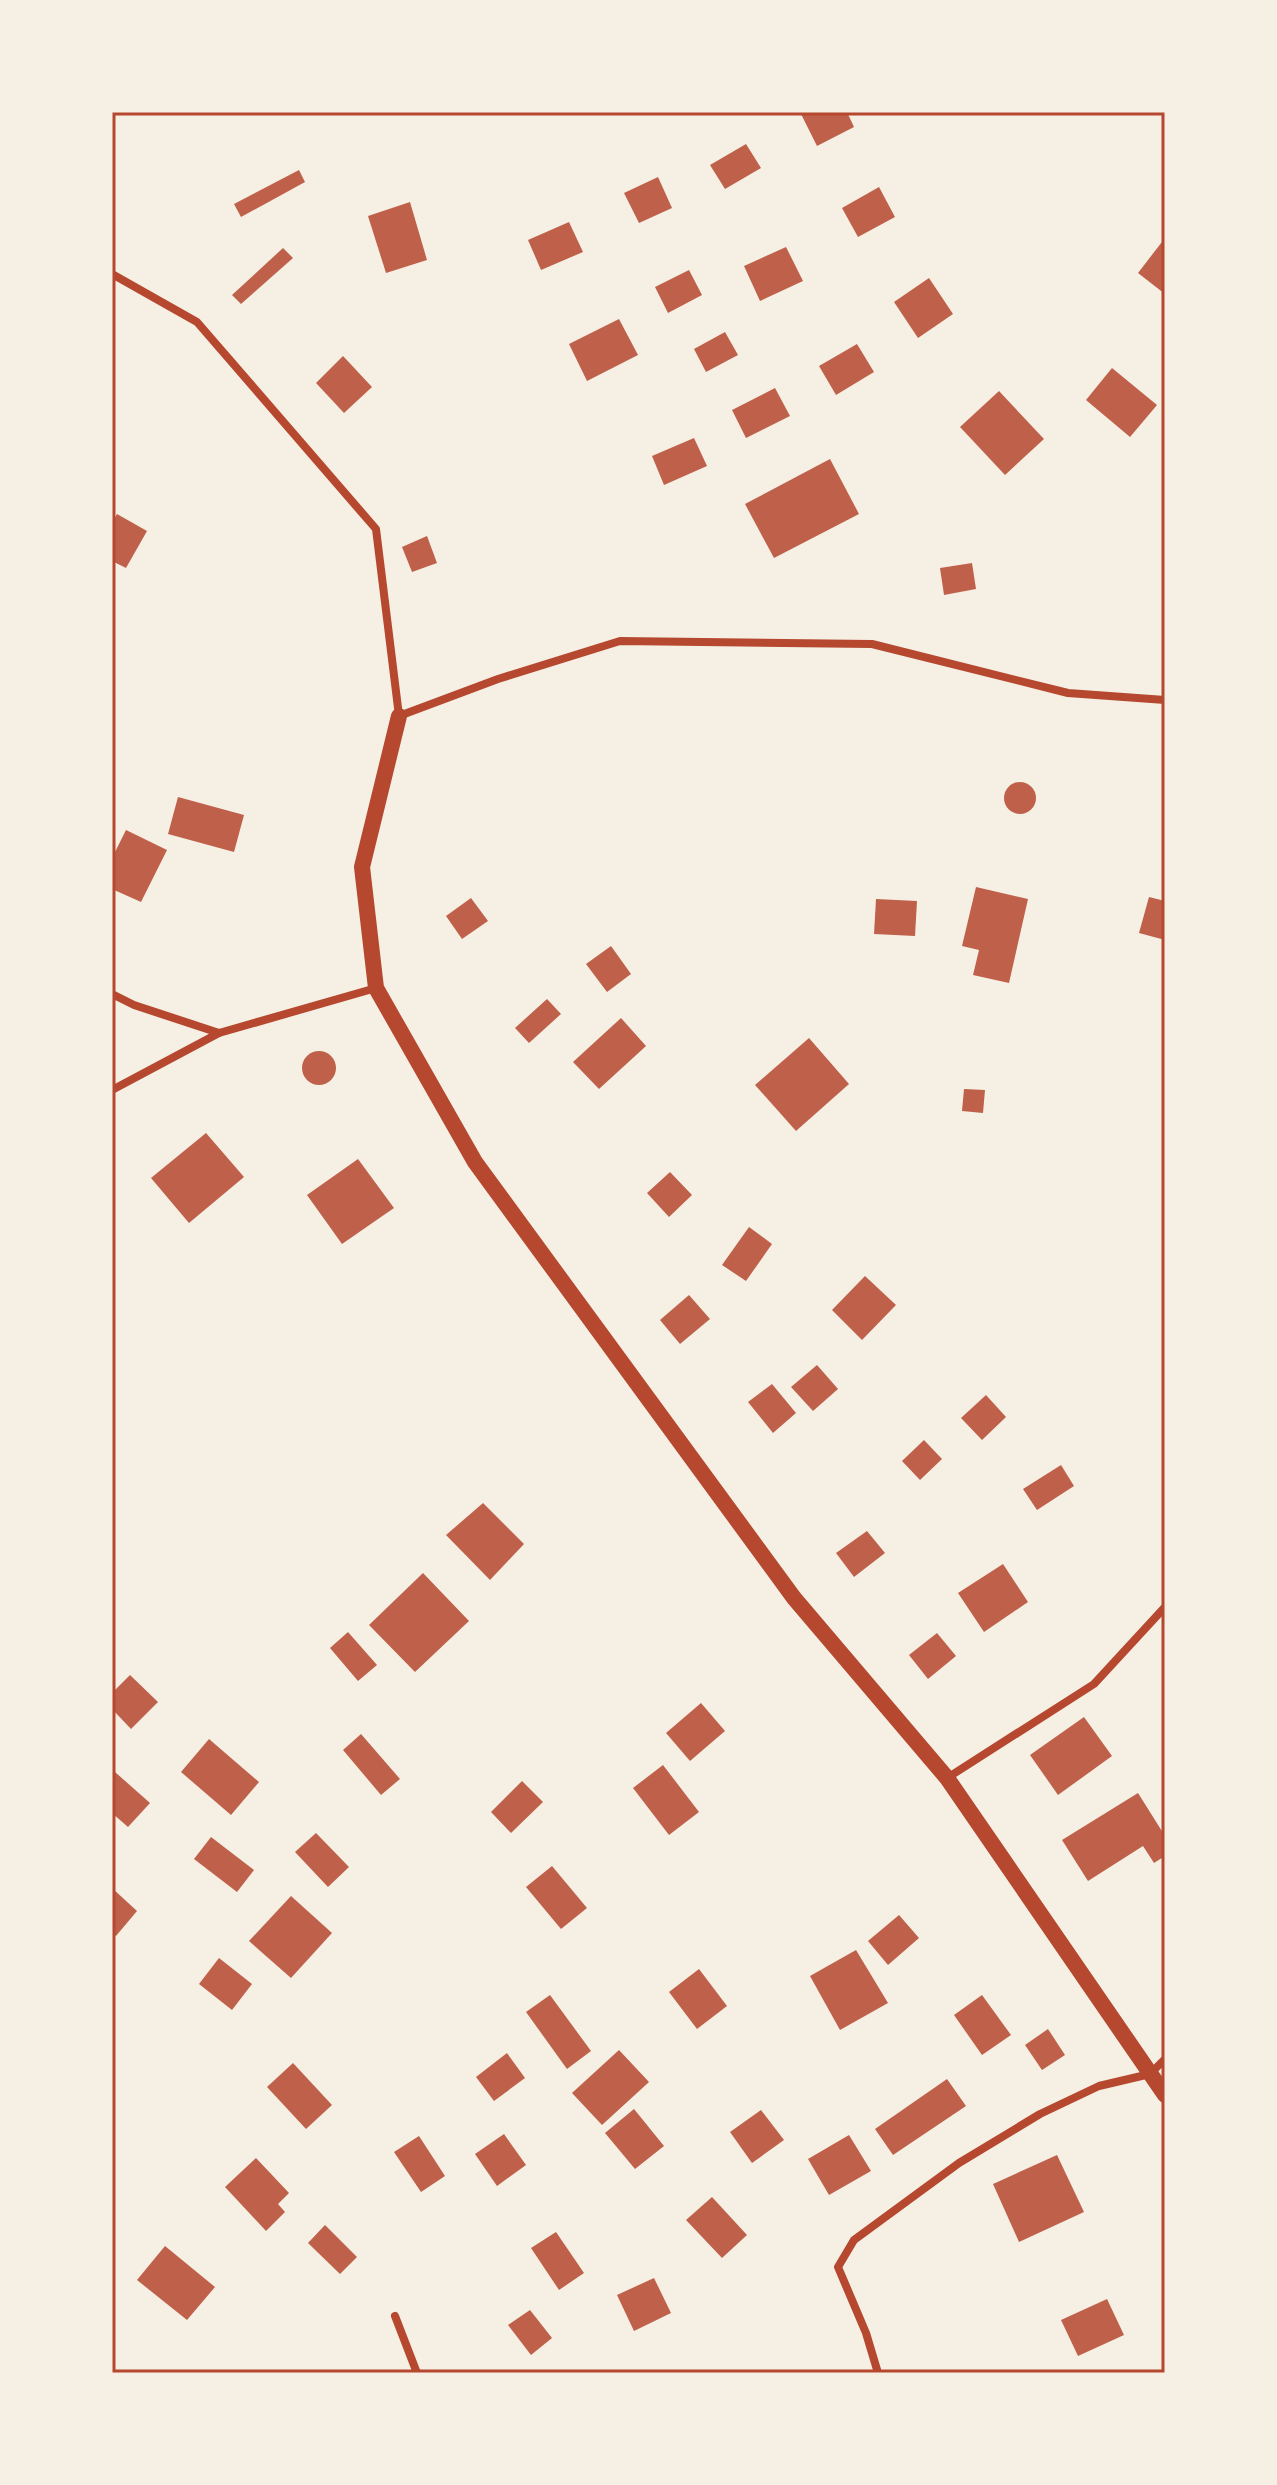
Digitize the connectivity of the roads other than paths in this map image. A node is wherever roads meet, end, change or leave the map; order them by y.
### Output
1 (112, 274) edge
2 (1165, 700) edge
3 (399, 716) junction
4 (376, 988) junction
5 (112, 994) edge
6 (219, 1033) junction
7 (112, 1090) edge
8 (1165, 1607) edge
9 (947, 1778) junction
10 (1165, 2059) edge
11 (1150, 2074) junction
12 (1165, 2095) edge
13 (395, 2316) dead end
14 (417, 2373) edge
15 (878, 2373) edge

1 - 3 street
2 - 3 street
3 - 4 main road
4 - 6 street
4 - 9 main road
5 - 6 street
6 - 7 street
8 - 9 street
9 - 11 main road
10 - 11 street
11 - 12 main road
11 - 15 street
13 - 14 street

